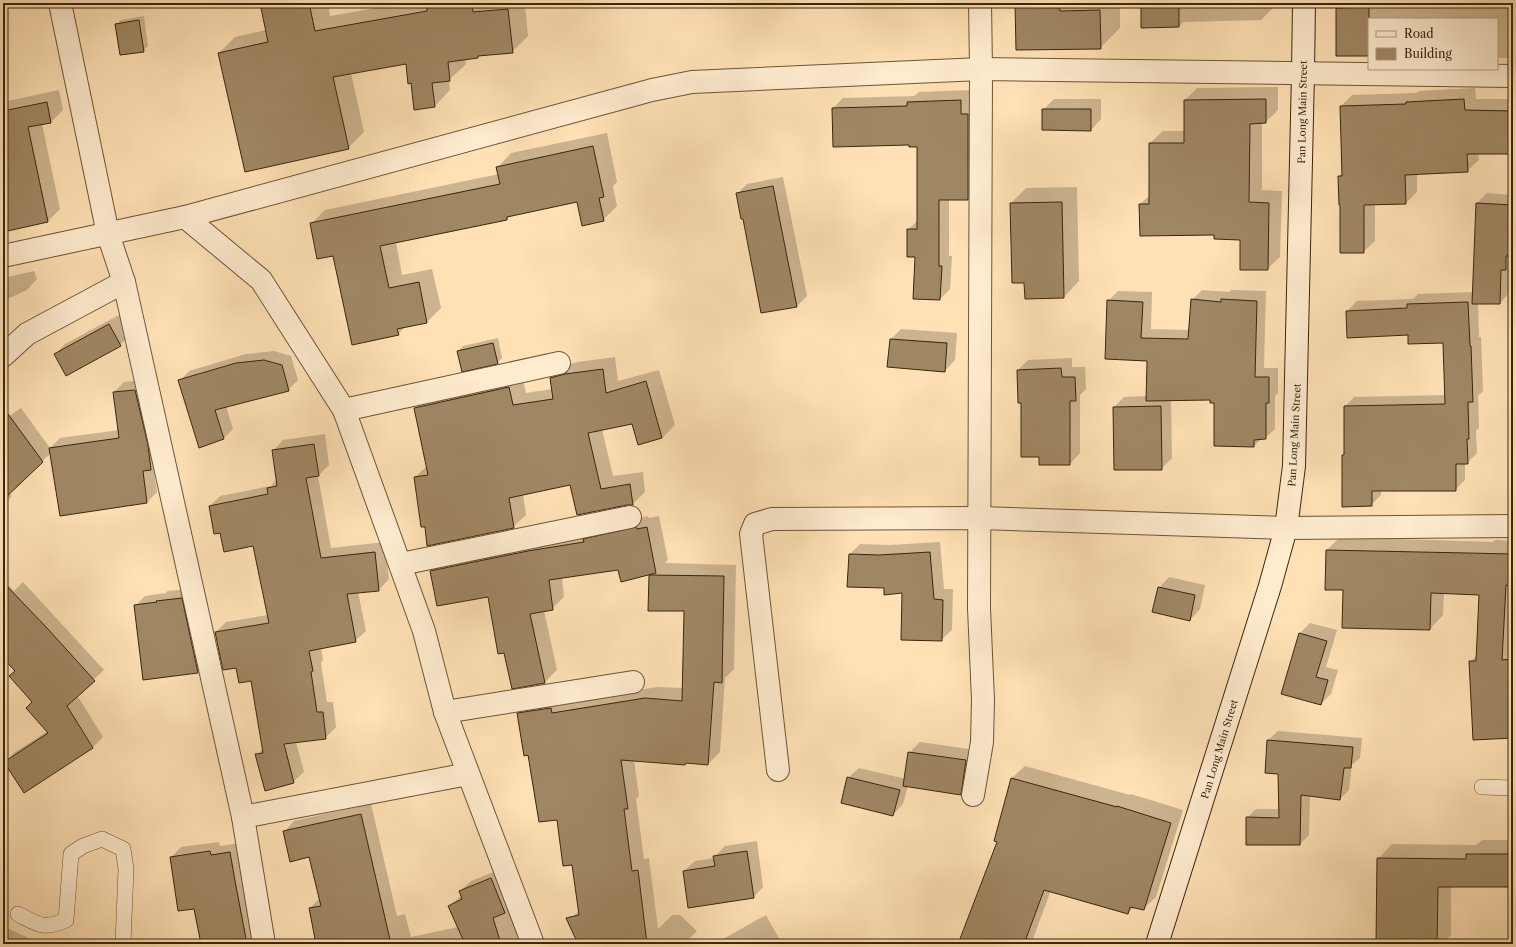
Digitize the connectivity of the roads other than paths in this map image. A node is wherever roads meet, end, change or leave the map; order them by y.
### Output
1 (60, 3) edge
2 (980, 3) edge
3 (1304, 3) edge
4 (981, 69) junction
5 (1303, 73) junction
6 (1513, 76) edge
7 (185, 217) junction
8 (108, 234) junction
9 (3, 256) edge
10 (124, 282) junction
11 (3, 356) edge
12 (559, 363) dead end
13 (344, 410) junction
14 (630, 517) dead end
15 (980, 518) junction
16 (1513, 526) edge
17 (1286, 528) junction
18 (401, 564) junction
19 (633, 682) dead end
20 (445, 712) junction
21 (778, 770) dead end
22 (468, 774) junction
23 (1482, 787) dead end
24 (1513, 788) edge
25 (973, 795) dead end
26 (243, 817) junction
27 (18, 914) dead end
28 (123, 944) edge
29 (264, 944) edge
30 (533, 944) edge
31 (1158, 944) edge

1 - 8 street
2 - 4 street
3 - 5 street, Pan Long Main Street
4 - 5 street
4 - 7 street
4 - 15 street
5 - 6 street
5 - 17 street, Pan Long Main Street
7 - 8 street
7 - 13 street
8 - 9 street
8 - 10 street
10 - 11 street
10 - 26 street
12 - 13 street
13 - 18 street
14 - 18 street
15 - 17 street
15 - 21 street
15 - 25 street
16 - 17 street
17 - 31 street, Pan Long Main Street
18 - 20 street
19 - 20 street
20 - 22 street
22 - 26 street
22 - 30 street
23 - 24 lane
26 - 29 street
27 - 28 lane

